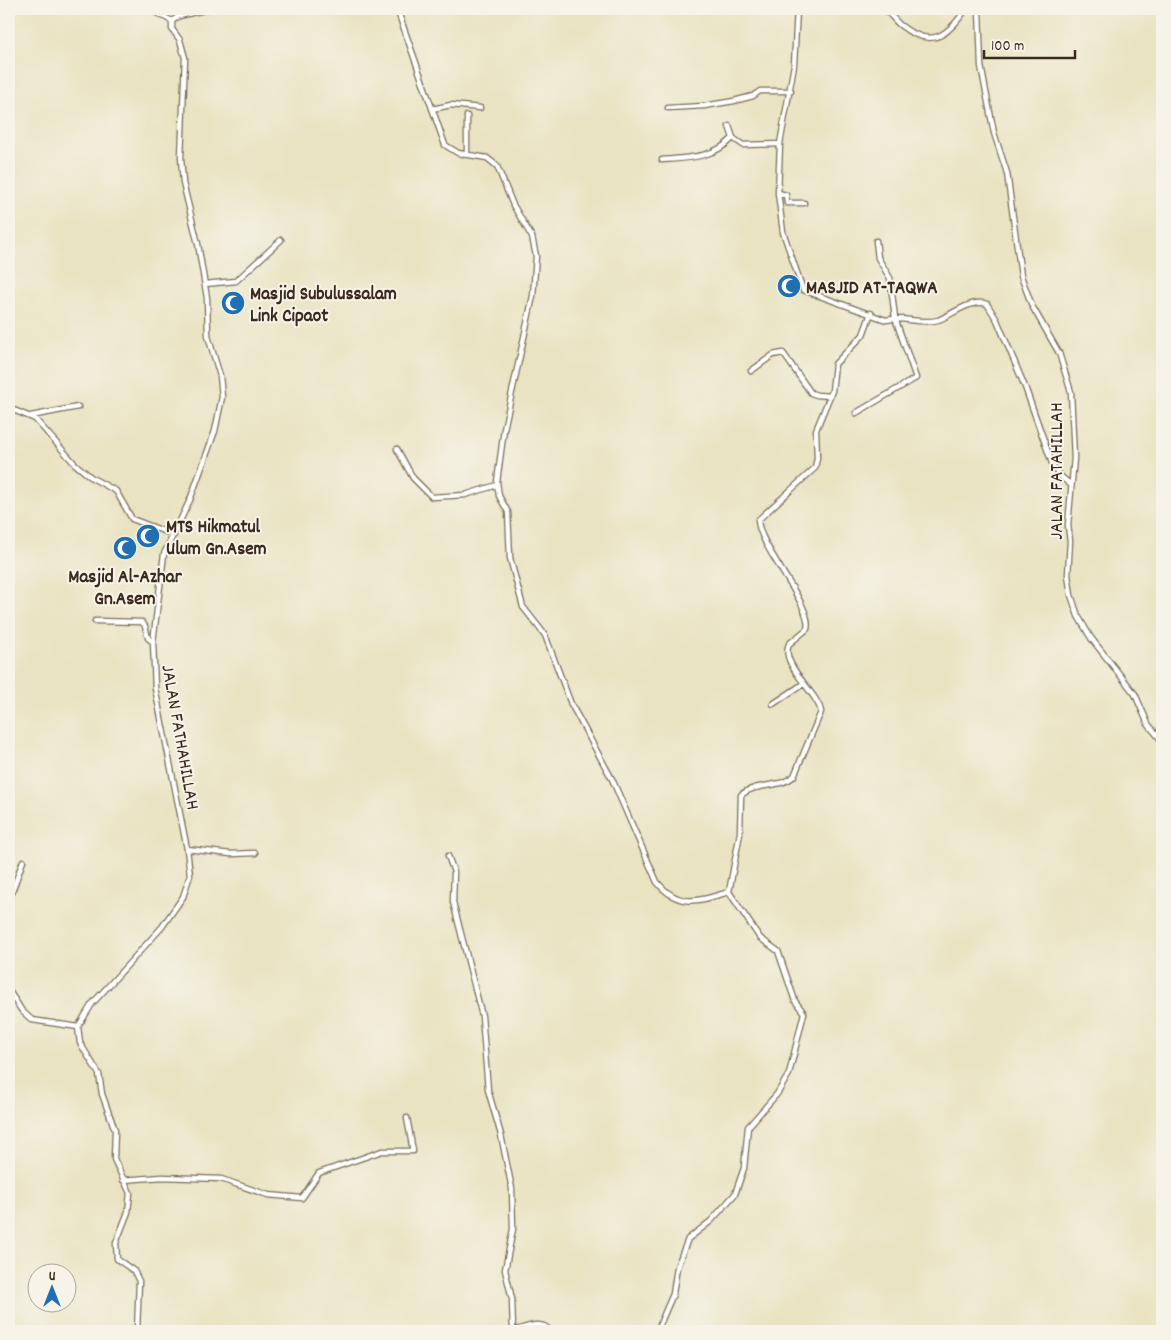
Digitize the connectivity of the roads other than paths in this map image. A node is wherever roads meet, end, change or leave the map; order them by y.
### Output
1 (149, 9) edge
2 (208, 9) edge
3 (397, 9) edge
4 (797, 9) edge
5 (883, 9) edge
6 (966, 9) edge
7 (979, 9) edge
8 (172, 21) junction
9 (791, 91) junction
10 (480, 108) dead end
11 (668, 108) dead end
12 (432, 109) junction
13 (467, 116) dead end
14 (729, 126) dead end
15 (733, 138) junction
16 (780, 144) junction
17 (466, 155) junction
18 (662, 160) dead end
19 (778, 193) junction
20 (804, 203) dead end
21 (281, 240) dead end
22 (876, 241) dead end
23 (205, 284) junction
24 (871, 313) junction
25 (895, 318) junction
26 (752, 371) dead end
27 (830, 396) junction
28 (78, 407) dead end
29 (9, 408) edge
30 (856, 413) dead end
31 (31, 416) junction
32 (397, 449) dead end
33 (497, 485) junction
34 (1071, 485) junction
35 (174, 534) junction
36 (95, 621) dead end
37 (153, 642) junction
38 (803, 684) junction
39 (773, 704) dead end
40 (1162, 741) edge
41 (188, 849) junction
42 (254, 853) dead end
43 (448, 856) dead end
44 (23, 861) dead end
45 (729, 892) junction
46 (9, 900) edge
47 (9, 991) edge
48 (78, 1027) junction
49 (407, 1118) dead end
50 (123, 1180) junction
51 (137, 1331) edge
52 (513, 1331) edge
53 (550, 1331) edge
54 (657, 1331) edge

1 - 8 street
2 - 8 street
3 - 12 street
4 - 9 street
5 - 6 street
7 - 34 street, JALAN FATAHILLAH
8 - 23 street, JALAN FATHAHILLAH
9 - 11 street
9 - 16 street
10 - 12 street
12 - 17 street
13 - 17 street
14 - 15 street
15 - 16 street
15 - 18 street
16 - 19 street
17 - 33 street
19 - 20 street
19 - 24 street
21 - 23 street
22 - 25 street
23 - 35 street, JALAN FATHAHILLAH
24 - 25 street
24 - 27 street
25 - 30 street
25 - 34 street
26 - 27 street
27 - 38 street
28 - 31 street
29 - 31 street
31 - 35 street
32 - 33 street
33 - 45 street
34 - 40 street, JALAN FATAHILLAH
35 - 37 street, JALAN FATHAHILLAH
36 - 37 street
37 - 41 street, JALAN FATHAHILLAH
38 - 39 street
38 - 45 street
41 - 42 street
41 - 48 street, JALAN FATHAHILLAH
43 - 52 street
44 - 46 street
45 - 54 street
47 - 48 street
48 - 50 street
49 - 50 street
50 - 51 street
52 - 53 street

